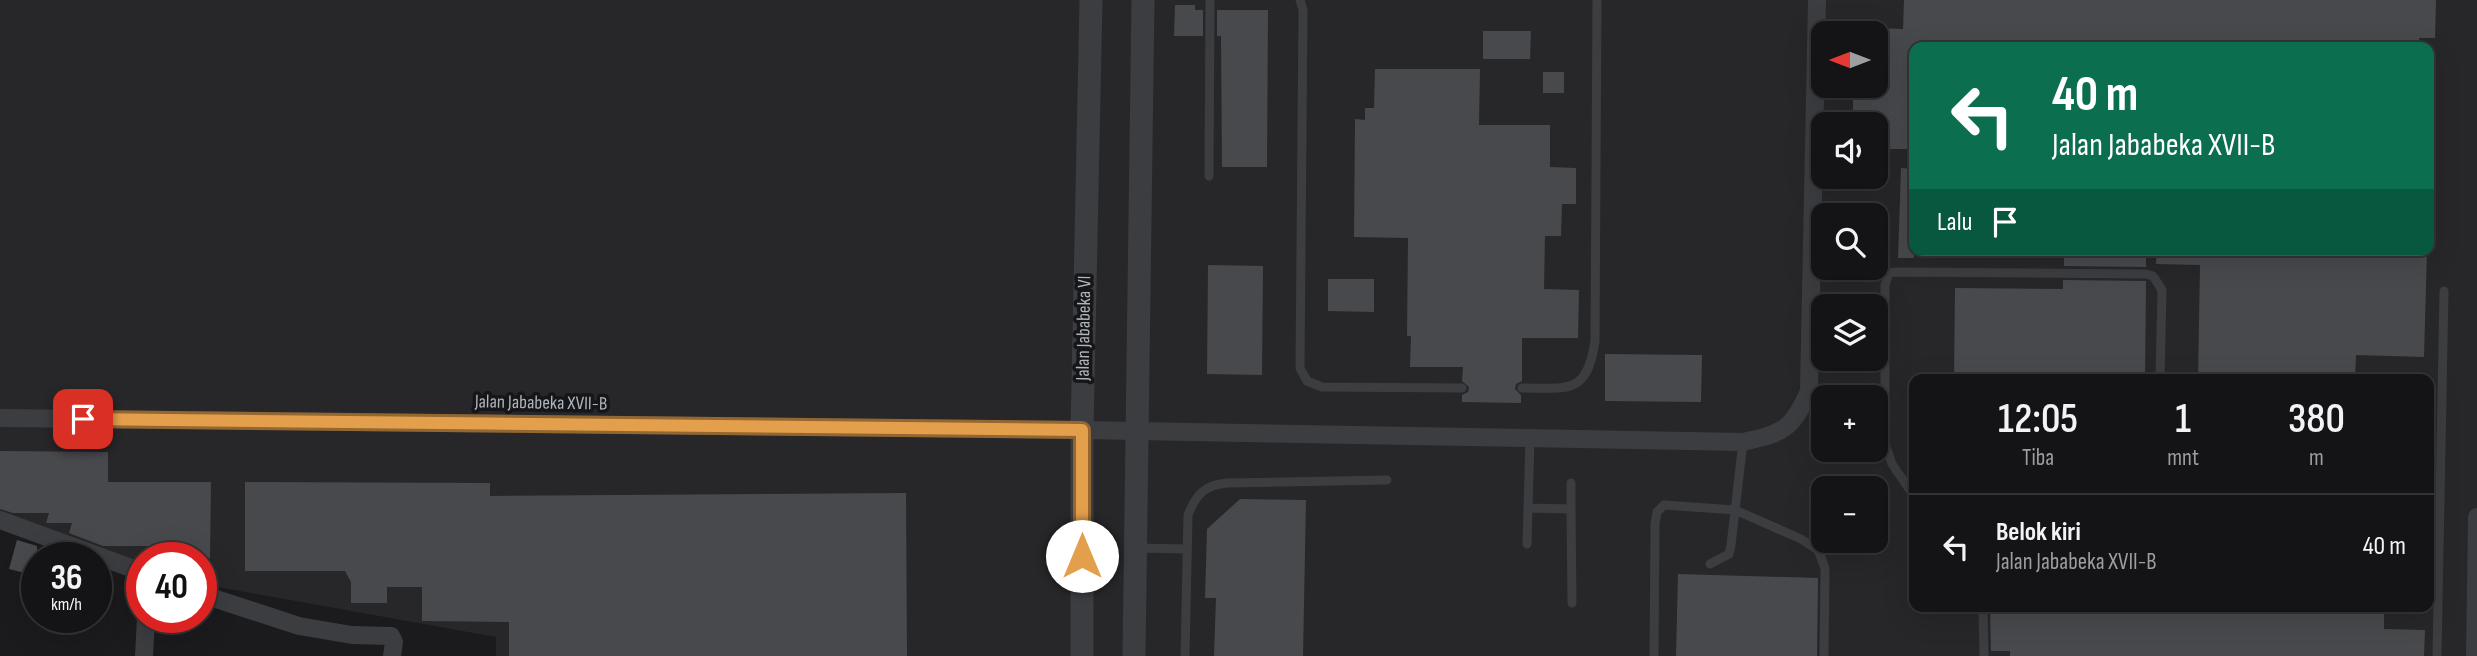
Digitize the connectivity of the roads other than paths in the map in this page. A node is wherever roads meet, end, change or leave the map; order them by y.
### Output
1 (1091, 0) edge
2 (1143, 0) edge
3 (1210, 0) edge
4 (1300, 0) edge
5 (1597, 0) edge
6 (1817, 0) edge
7 (1209, 176) dead end
8 (2444, 291) dead end
9 (2160, 374) edge
10 (1462, 388) dead end
11 (1522, 388) dead end
12 (0, 418) edge
13 (1082, 430) junction
14 (1137, 432) junction
15 (1530, 439) junction
16 (1743, 442) junction
17 (1387, 480) dead end
18 (1572, 483) dead end
19 (1909, 489) edge
20 (1528, 508) junction
21 (1572, 509) junction
22 (1735, 510) junction
23 (2477, 517) edge
24 (0, 520) edge
25 (1527, 544) dead end
26 (1135, 548) junction
27 (1186, 549) junction
28 (1710, 564) dead end
29 (126, 566) edge
30 (217, 599) edge
31 (1572, 603) dead end
32 (1983, 612) edge
33 (145, 633) edge
34 (2476, 645) edge
35 (144, 656) edge
36 (392, 656) edge
37 (1082, 656) edge
38 (1134, 656) edge
39 (1185, 656) edge
40 (1654, 656) edge
41 (1824, 656) edge
42 (1984, 656) edge
43 (2437, 656) edge

1 - 13 street, Jalan Jababeka VI
2 - 14 street
3 - 7 lane
4 - 10 lane
5 - 11 lane
6 - 16 street, Jalan Jababeka XVII-B
8 - 43 lane
9 - 19 lane
12 - 13 street, Jalan Jababeka XVII-B
13 - 14 street, Jalan Jababeka XVII-B
13 - 37 street, Jalan Jababeka VI
14 - 15 street, Jalan Jababeka XVII-B
14 - 26 street
15 - 16 street, Jalan Jababeka XVII-B
15 - 20 lane
16 - 22 lane
17 - 27 lane
18 - 21 lane
20 - 21 lane
20 - 25 lane
21 - 31 lane
22 - 28 lane
22 - 40 lane
22 - 41 lane
23 - 34 street
24 - 29 street
26 - 27 lane
26 - 38 street
27 - 39 lane
30 - 36 street
32 - 42 lane
33 - 35 street

